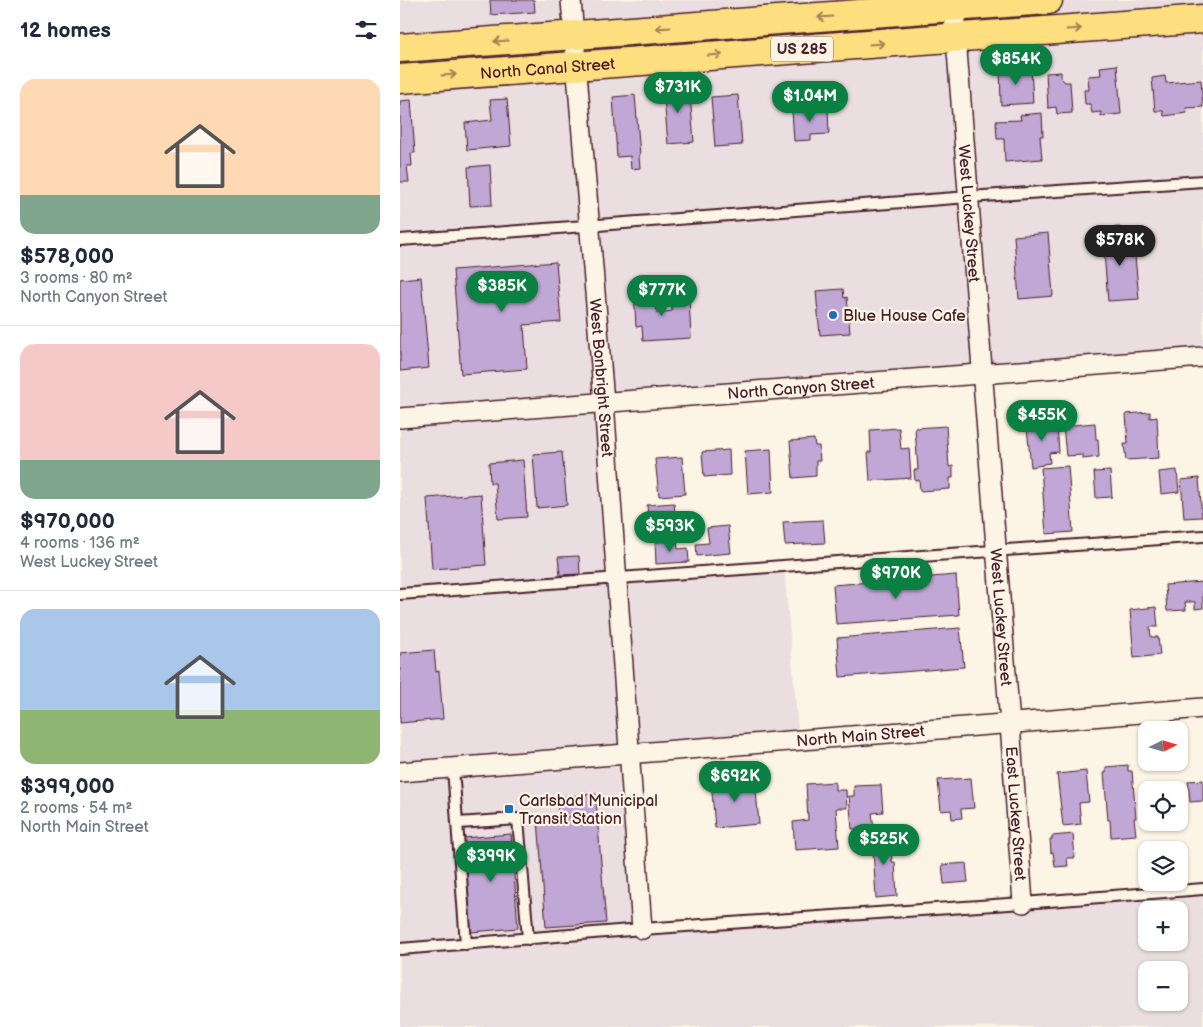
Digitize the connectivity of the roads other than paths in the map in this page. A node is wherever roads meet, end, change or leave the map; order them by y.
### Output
1 (571, 0) edge
2 (1048, 0) edge
3 (953, 4) edge
4 (1203, 19) edge
5 (574, 35) junction
6 (956, 38) junction
7 (400, 48) edge
8 (576, 66) junction
9 (400, 79) edge
10 (1203, 181) edge
11 (969, 197) junction
12 (589, 225) junction
13 (400, 240) edge
14 (1203, 357) edge
15 (983, 375) junction
16 (604, 402) junction
17 (400, 418) edge
18 (1203, 536) edge
19 (997, 552) junction
20 (617, 577) junction
21 (400, 594) edge
22 (1203, 708) edge
23 (1010, 724) junction
24 (629, 754) junction
25 (453, 768) junction
26 (400, 772) edge
27 (458, 823) junction
28 (1203, 889) edge
29 (1023, 903) junction
30 (642, 929) junction
31 (528, 939) junction
32 (466, 944) junction
33 (400, 949) edge

1 - 5 street, West Bonbright Street
2 - 3 highway, North Canal Street / US 285
3 -> 5 highway, North Canal Street / US 285
3 - 6 street, West Luckey Street
6 -> 4 highway, North Canal Street / US 285
5 -> 7 highway, North Canal Street / US 285
5 - 8 street, West Bonbright Street
8 -> 6 highway, North Canal Street / US 285
6 - 11 street, West Luckey Street
9 -> 8 highway, North Canal Street / US 285
8 - 12 street, West Bonbright Street
10 - 11 lane
11 - 12 lane
11 - 15 street, West Luckey Street
12 - 13 lane
12 - 16 street, West Bonbright Street
14 - 15 street, North Canyon Street
15 - 16 street, North Canyon Street
15 - 19 street, West Luckey Street
16 - 17 street, North Canyon Street
16 - 20 street, West Bonbright Street
18 - 19 lane
19 - 20 lane
19 - 23 street, West Luckey Street
20 - 21 lane
20 - 24 street, West Bonbright Street
22 - 23 street, North Main Street
23 - 24 street, North Main Street
23 - 29 street, East Luckey Street
24 - 25 street, North Main Street
24 - 30 street, West Bonbright Street
25 - 26 street, North Main Street
25 - 27 lane
27 - 31 lane
27 - 32 lane
28 - 29 lane
29 - 30 lane
30 - 31 lane
31 - 32 lane
32 - 33 lane

